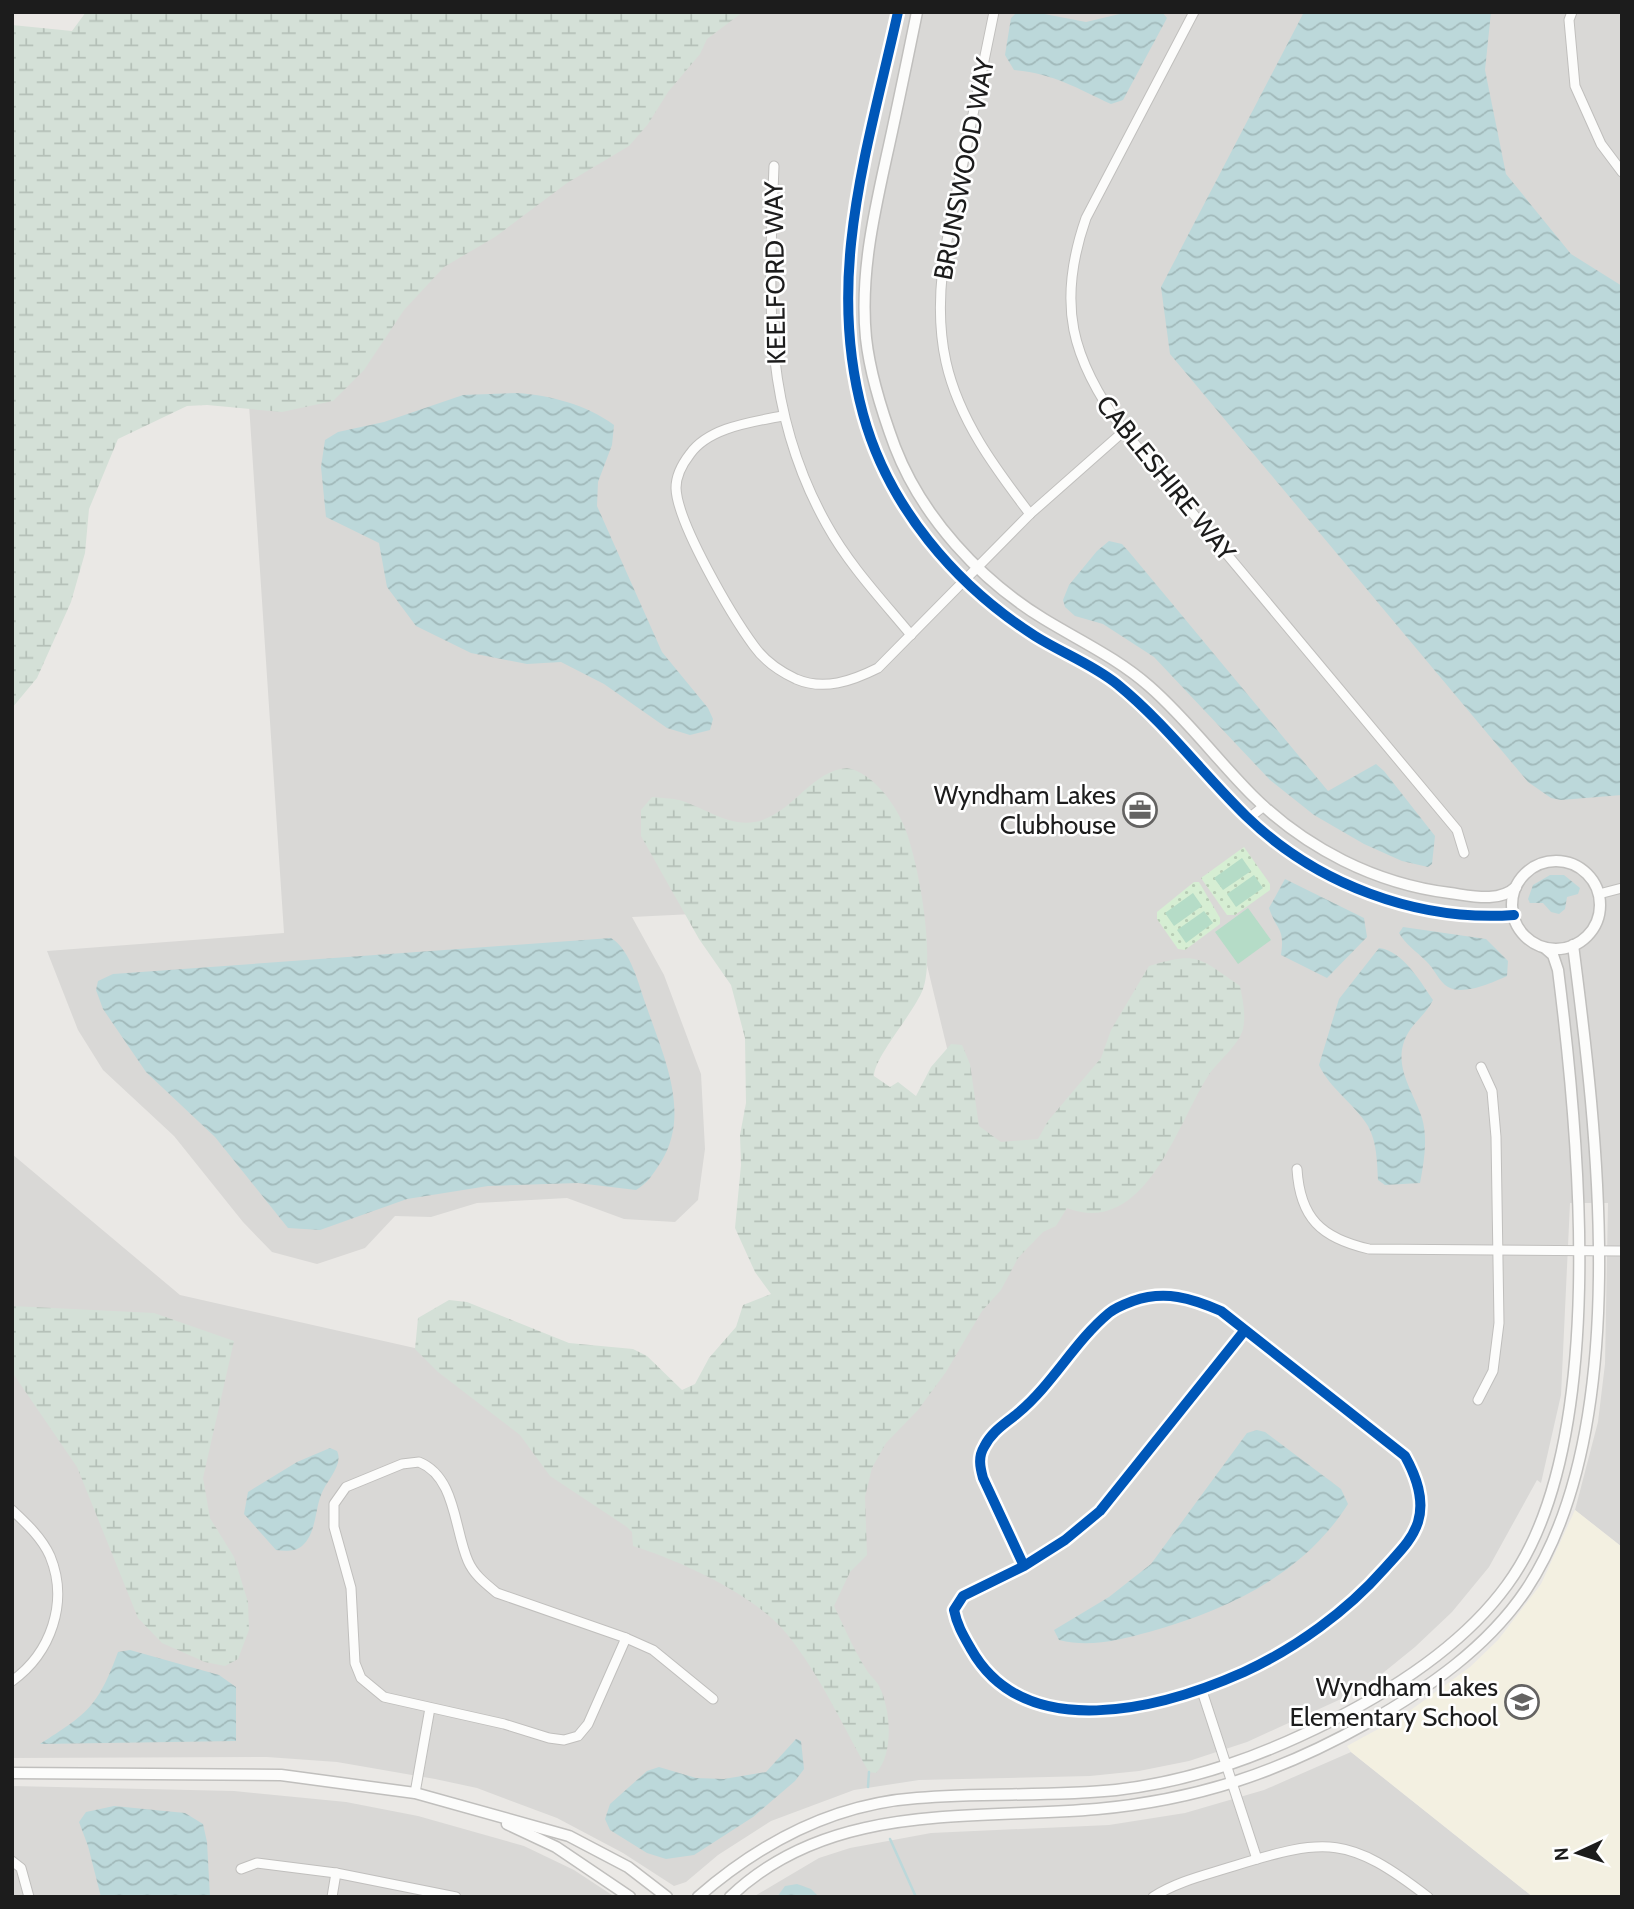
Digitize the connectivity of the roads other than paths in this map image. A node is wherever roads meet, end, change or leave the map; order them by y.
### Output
1 (898, 12) edge
2 (917, 12) edge
3 (994, 12) edge
4 (1194, 12) edge
5 (1572, 12) edge
6 (774, 166) dead end
7 (1622, 172) edge
8 (782, 415) junction
9 (1124, 432) junction
10 (1030, 514) junction
11 (978, 567) junction
12 (964, 581) junction
13 (911, 635) junction
14 (1264, 806) junction
15 (1249, 818) junction
16 (1464, 853) dead end
17 (1516, 887) junction
18 (1622, 888) edge
19 (1599, 894) junction
20 (1514, 915) junction
21 (1573, 945) junction
22 (1545, 948) junction
23 (1481, 1067) dead end
24 (1297, 1169) dead end
25 (1499, 1250) junction
26 (1578, 1251) junction
27 (1598, 1251) junction
28 (1622, 1251) edge
29 (1245, 1330) junction
30 (1478, 1400) dead end
31 (12, 1510) edge
32 (1522, 1560) junction
33 (1024, 1566) junction
34 (1538, 1569) junction
35 (626, 1638) junction
36 (12, 1681) edge
37 (1201, 1688) junction
38 (1389, 1689) junction
39 (713, 1699) dead end
40 (1400, 1704) junction
41 (430, 1709) junction
42 (1226, 1767) junction
43 (12, 1773) edge
44 (1232, 1783) junction
45 (415, 1793) junction
46 (479, 1811) junction
47 (1257, 1859) junction
48 (12, 1861) edge
49 (241, 1869) dead end
50 (336, 1873) junction
51 (29, 1897) edge
52 (332, 1897) edge
53 (456, 1897) edge
54 (630, 1897) edge
55 (667, 1897) edge
56 (698, 1897) edge
57 (730, 1897) edge
58 (1153, 1897) edge
59 (1428, 1897) edge

1 - 12 street
2 - 11 street
3 - 10 street, BRUNSWOOD WAY
4 - 9 street, CABLESHIRE WAY
5 - 7 street
6 - 8 street, KEELFORD WAY
8 - 13 street, KEELFORD WAY
8 - 13 street
9 - 10 street
9 - 16 street, CABLESHIRE WAY
10 - 11 street
11 - 12 street
11 - 14 street
12 - 13 street
12 - 15 street
14 - 15 street
14 - 17 street
15 - 20 street
17 - 19 street
17 - 20 street
18 - 19 street
19 - 21 street
20 - 22 street
21 - 22 street
21 - 27 street
22 - 26 street
23 - 25 street
24 - 25 street
25 - 26 street
25 - 30 street
26 - 27 street
26 - 32 street
27 - 28 street
27 - 34 street
29 - 33 street
29 - 33 street
29 - 37 street
31 - 36 street
32 - 34 street
32 - 38 street
33 - 37 street
34 - 40 street
35 - 39 street
35 - 41 street
35 - 41 street
37 - 42 street
38 - 40 street
38 - 42 street
40 - 44 street
41 - 45 street
42 - 44 street
42 - 56 street
43 - 45 street
44 - 47 street
44 - 57 street
45 - 46 street
46 - 54 street
46 - 55 street
47 - 58 street
47 - 59 street
48 - 51 street
49 - 50 street
50 - 52 street
50 - 53 street

